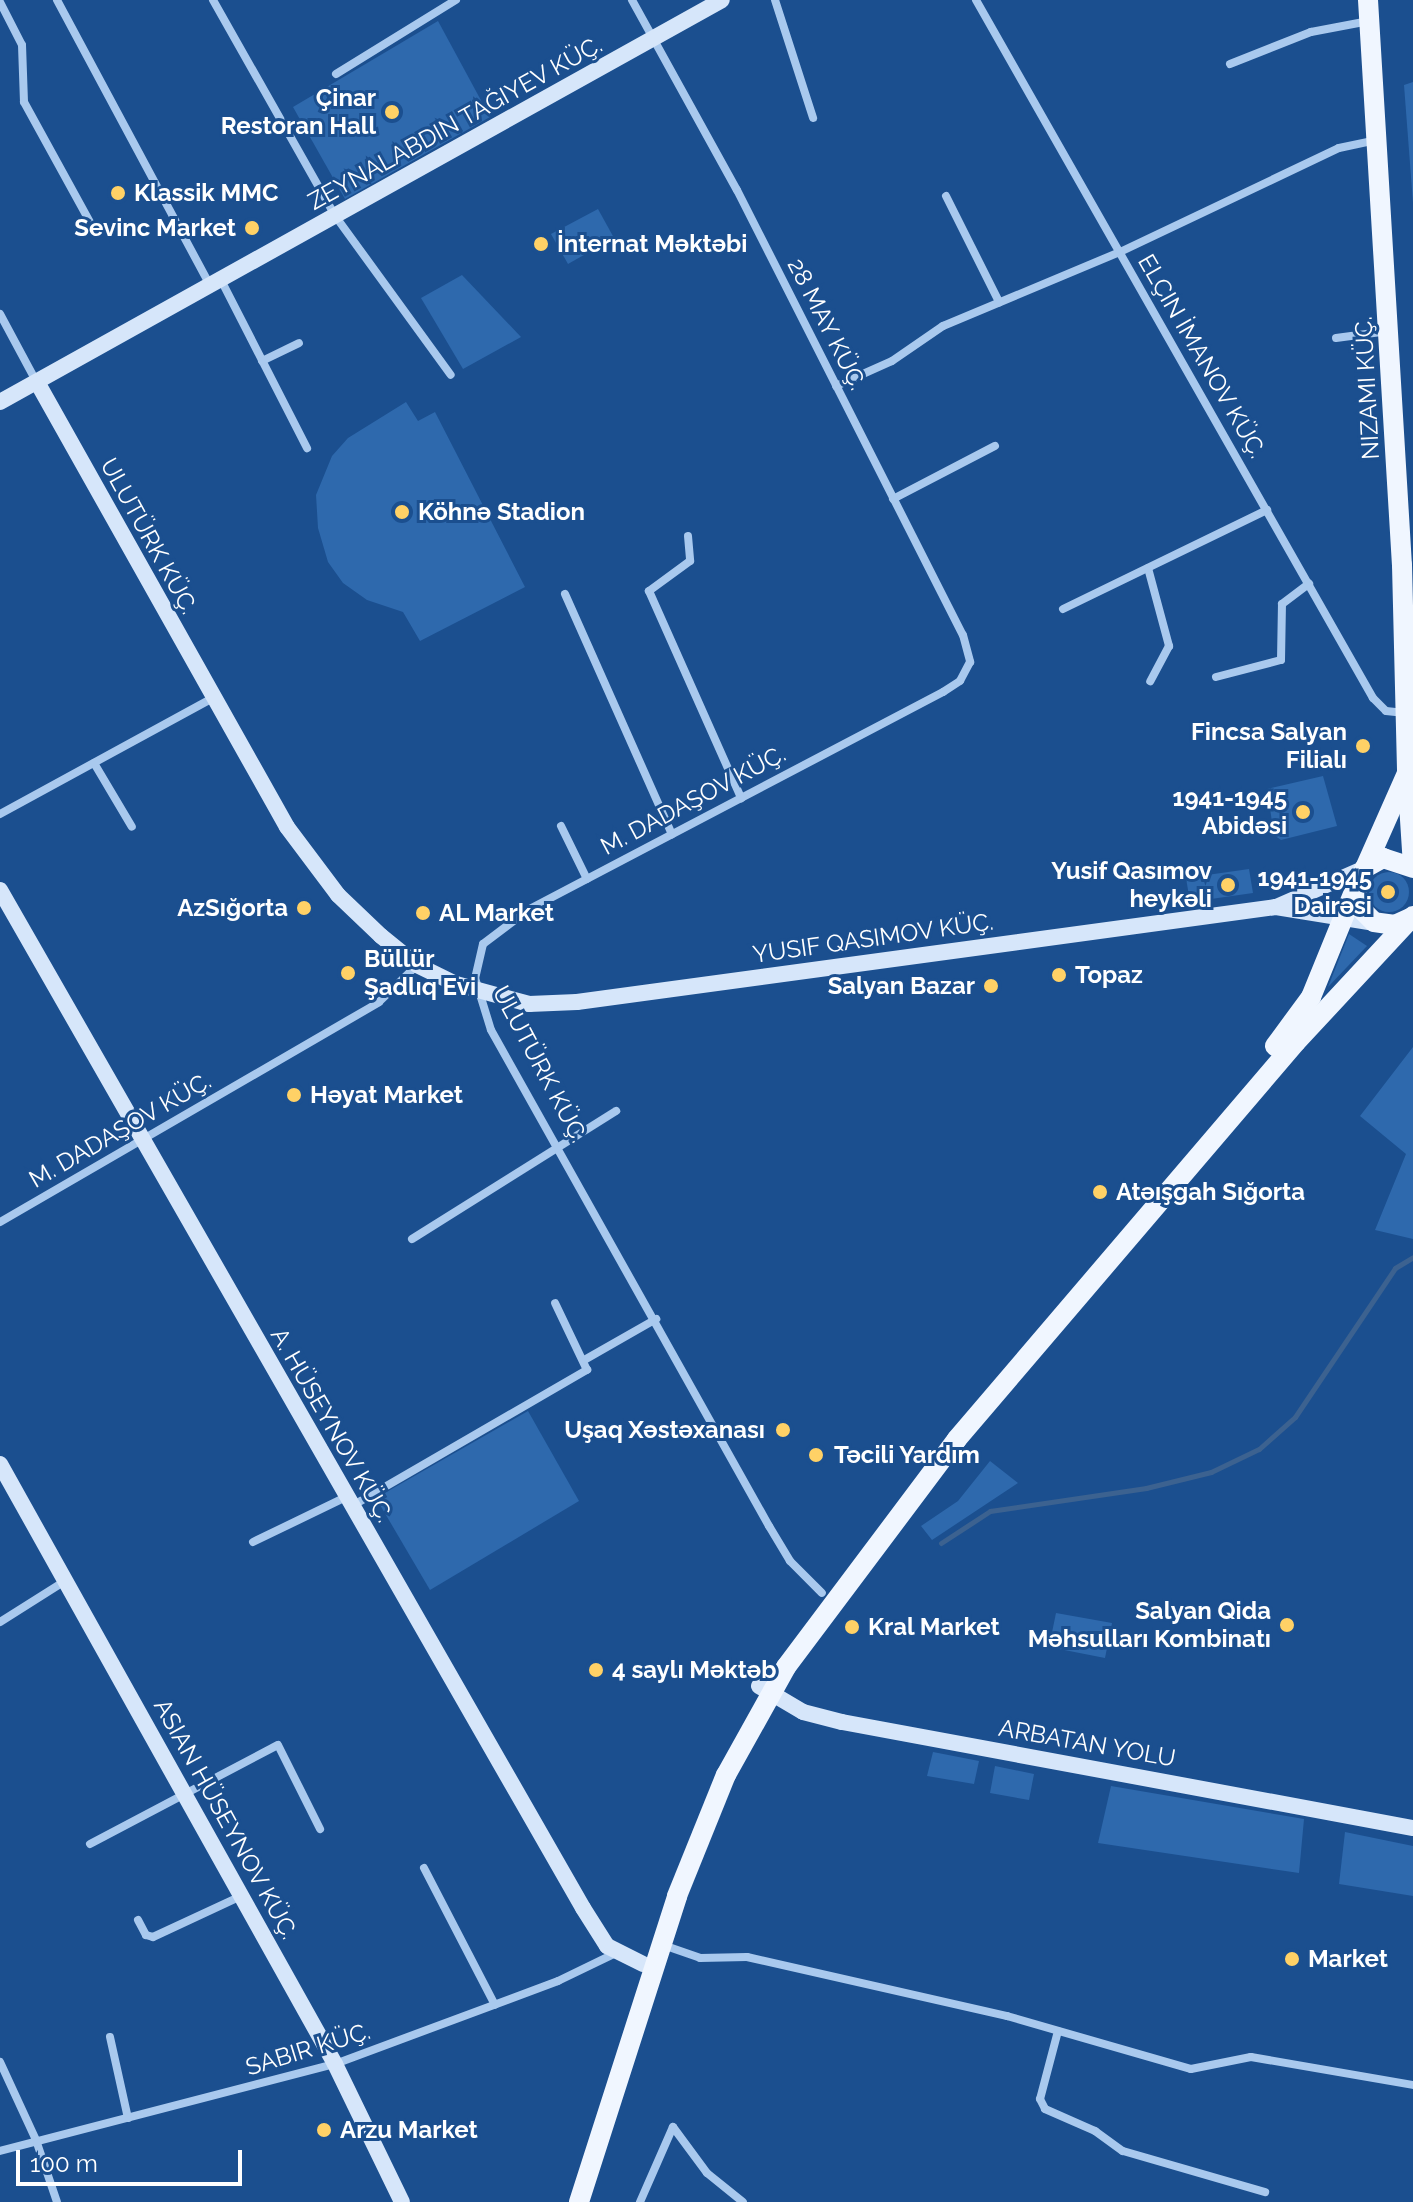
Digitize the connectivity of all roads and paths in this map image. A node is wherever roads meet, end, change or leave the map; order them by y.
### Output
1 (57, 0) edge
2 (213, 0) edge
3 (456, 0) edge
4 (632, 0) edge
5 (722, 0) edge
6 (775, 0) edge
7 (976, 0) edge
8 (0, 2) edge
9 (1369, 10) edge
10 (654, 39) junction
11 (1230, 64) dead end
12 (336, 74) dead end
13 (813, 118) dead end
14 (1378, 140) junction
15 (946, 196) dead end
16 (336, 217) junction
17 (90, 222) dead end
18 (1120, 252) junction
19 (216, 283) junction
20 (999, 302) junction
21 (0, 316) edge
22 (1390, 331) junction
23 (1336, 338) dead end
24 (299, 343) dead end
25 (262, 361) junction
26 (451, 375) dead end
27 (37, 382) junction
28 (836, 386) junction
29 (0, 402) edge
30 (995, 446) dead end
31 (307, 448) dead end
32 (893, 499) junction
33 (1267, 510) junction
34 (688, 536) dead end
35 (1148, 568) junction
36 (1309, 584) junction
37 (565, 594) dead end
38 (1063, 609) dead end
39 (967, 672) joint
40 (1216, 677) dead end
41 (1150, 681) dead end
42 (211, 699) junction
43 (1406, 713) junction
44 (94, 763) junction
45 (1407, 773) junction
46 (741, 798) junction
47 (0, 814) edge
48 (561, 826) dead end
49 (132, 827) dead end
50 (672, 834) junction
51 (1413, 867) edge
52 (1360, 877) junction
53 (587, 879) junction
54 (0, 890) edge
55 (1276, 907) junction
56 (1413, 916) edge
57 (1344, 919) junction
58 (1384, 925) junction
59 (417, 965) junction
60 (476, 991) junction
61 (616, 1111) dead end
62 (142, 1140) junction
63 (556, 1145) junction
64 (0, 1222) edge
65 (412, 1239) dead end
66 (555, 1303) dead end
67 (656, 1319) junction
68 (586, 1359) junction
69 (0, 1464) edge
70 (348, 1502) junction
71 (253, 1542) dead end
72 (65, 1581) junction
73 (822, 1593) junction
74 (0, 1622) edge
75 (764, 1690) junction
76 (184, 1793) junction
77 (1413, 1828) edge
78 (320, 1829) dead end
79 (90, 1844) dead end
80 (424, 1868) dead end
81 (241, 1896) junction
82 (138, 1920) dead end
83 (661, 1944) junction
84 (616, 1953) junction
85 (643, 1964) junction
86 (495, 2005) junction
87 (1058, 2031) junction
88 (110, 2037) dead end
89 (0, 2062) edge
90 (335, 2064) junction
91 (1413, 2085) edge
92 (128, 2118) junction
93 (36, 2140) junction
94 (0, 2151) edge
95 (1265, 2192) dead end
96 (57, 2202) edge
97 (402, 2202) edge
98 (567, 2202) edge
99 (579, 2202) edge
100 (640, 2202) edge
101 (743, 2202) edge

1 - 19 street
2 - 16 street
3 - 12 street
4 - 10 street, 28 MAY KÜÇ.
5 - 10 street
6 - 13 street
7 - 18 street, ELÇIN İMANOV KÜÇ.
8 - 17 street
9 - 11 street
9 - 14 main road, NIZAMI KÜÇ.
10 - 16 street
10 - 28 street, 28 MAY KÜÇ.
14 - 18 street
14 - 22 main road, NIZAMI KÜÇ.
15 - 20 street
16 - 19 street
16 - 26 street
18 - 20 street
18 - 33 street, ELÇIN İMANOV KÜÇ.
19 - 25 street
19 - 27 street
20 - 28 street
21 - 27 street, ULUTÜRK KÜÇ.
22 - 23 street
22 - 43 main road, NIZAMI KÜÇ.
24 - 25 street
25 - 31 street
27 - 29 street
27 - 42 street, ULUTÜRK KÜÇ.
28 - 32 street, 28 MAY KÜÇ.
30 - 32 street
32 - 39 street, 28 MAY KÜÇ.
33 - 35 street
33 - 36 street, ELÇIN İMANOV KÜÇ.
34 - 46 street
35 - 38 street
35 - 41 street
36 - 40 street
36 - 43 street, ELÇIN İMANOV KÜÇ.
37 - 50 street
39 - 46 street, M. DADAŞOV KÜÇ.
42 - 44 street
42 - 59 street, ULUTÜRK KÜÇ.
43 - 45 main road, NIZAMI KÜÇ.
44 - 47 street
44 - 49 street
45 - 51 main road, NIZAMI KÜÇ.
45 - 52 main road
46 - 50 street, M. DADAŞOV KÜÇ.
48 - 53 street
50 - 53 street, M. DADAŞOV KÜÇ.
51 - 52 main road
52 - 55 street
52 - 57 main road
52 - 58 main road
53 - 60 street, M. DADAŞOV KÜÇ.
54 - 62 street, A. HÜSEYNOV KÜÇ.
55 - 57 street
55 - 60 street
56 - 58 main road
56 - 75 main road
57 - 58 street
57 - 73 main road
59 - 60 street, ULUTÜRK KÜÇ.
59 - 62 street, M. DADAŞOV KÜÇ.
60 - 63 street, ULUTÜRK KÜÇ.
61 - 63 street
62 - 64 street, M. DADAŞOV KÜÇ.
62 - 70 street, A. HÜSEYNOV KÜÇ.
63 - 65 street
63 - 67 street, ULUTÜRK KÜÇ.
66 - 68 street
67 - 68 street
67 - 73 street, ULUTÜRK KÜÇ.
68 - 70 street
69 - 72 street, ASIAN HÜSEYNOV KÜÇ.
70 - 71 street
70 - 84 street, A. HÜSEYNOV KÜÇ.
72 - 74 street
72 - 76 street, ASIAN HÜSEYNOV KÜÇ.
73 - 75 main road
75 - 77 street, ARBATAN YOLU
75 - 83 main road
75 - 85 main road
76 - 78 street
76 - 79 street
76 - 81 street, ASIAN HÜSEYNOV KÜÇ.
80 - 86 street
81 - 82 street
81 - 90 street, ASIAN HÜSEYNOV KÜÇ.
83 - 87 street
83 - 99 main road
84 - 85 street
84 - 86 street, SABIR KÜÇ.
85 - 98 main road
86 - 90 street, SABIR KÜÇ.
87 - 91 street
87 - 95 street
88 - 92 street
89 - 93 street
90 - 92 street, SABIR KÜÇ.
90 - 97 street, ASIAN HÜSEYNOV KÜÇ.
92 - 93 street, SABIR KÜÇ.
93 - 94 street, SABIR KÜÇ.
93 - 96 street
100 - 101 street

